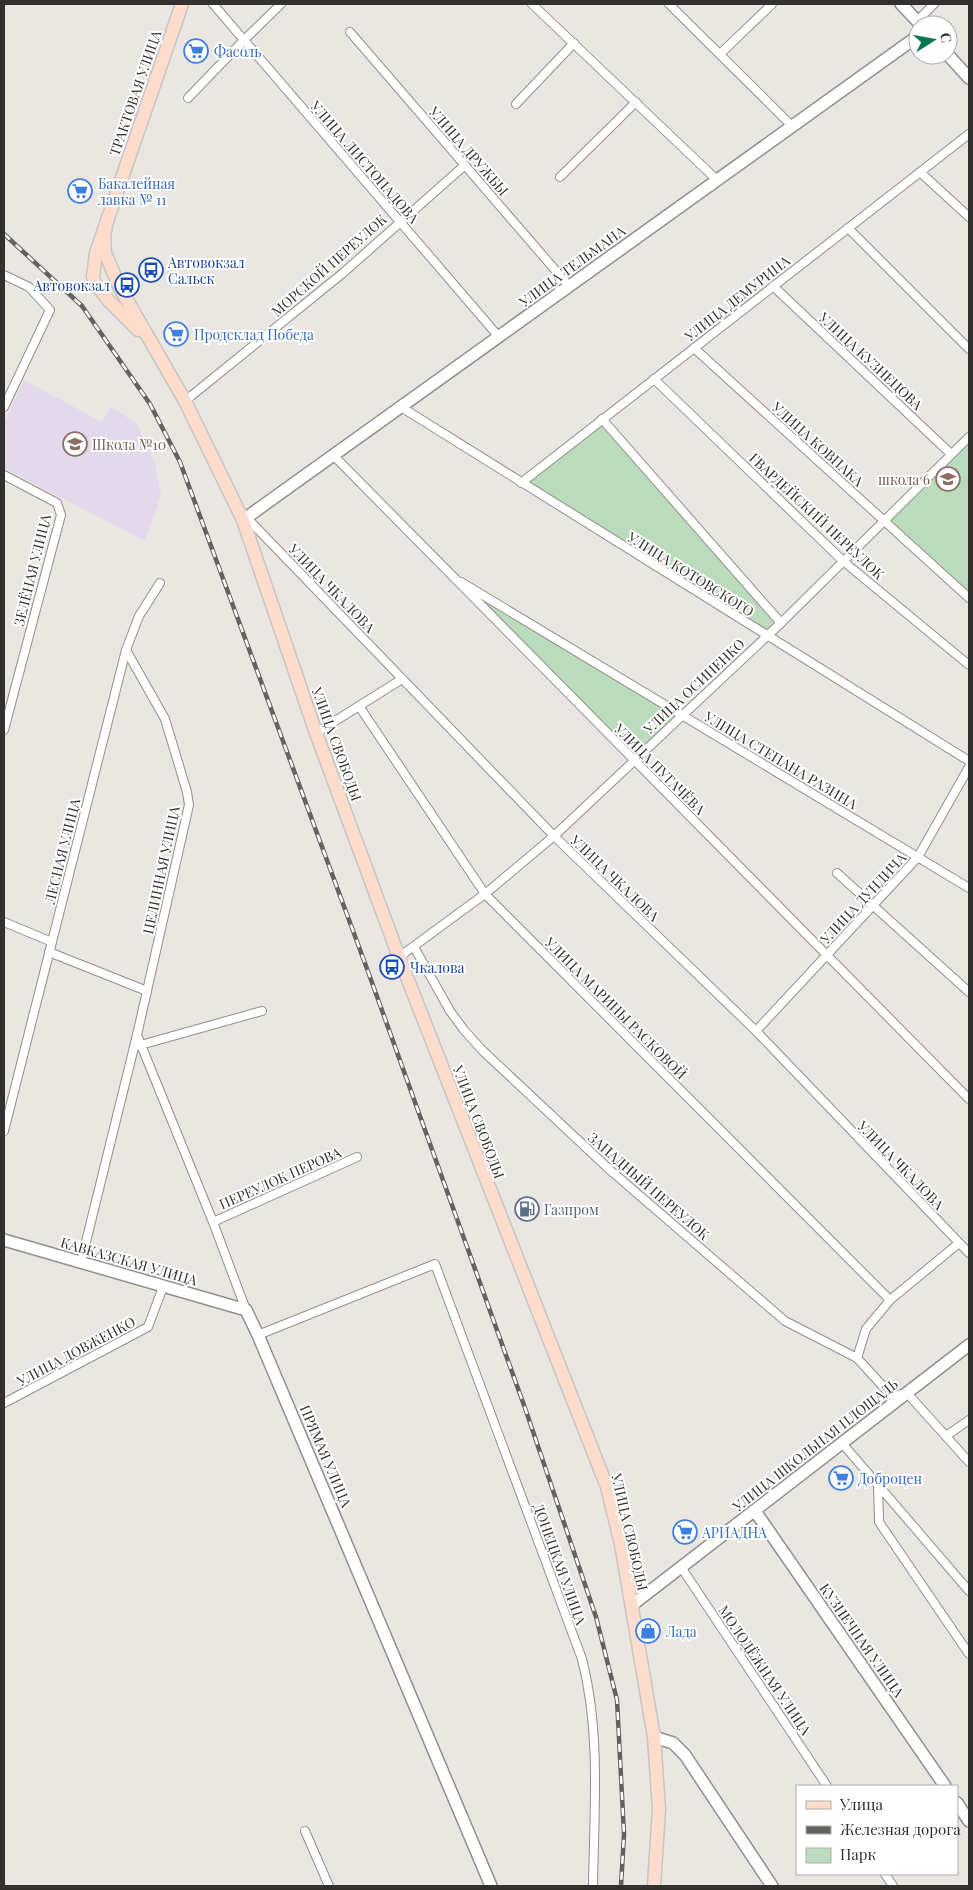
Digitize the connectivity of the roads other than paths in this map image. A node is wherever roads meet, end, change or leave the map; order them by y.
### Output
1 (182, 4) edge
2 (213, 4) edge
3 (281, 4) edge
4 (532, 4) edge
5 (669, 4) edge
6 (772, 4) edge
7 (901, 4) edge
8 (934, 4) edge
9 (221, 7) edge
10 (911, 15) edge
11 (925, 15) edge
12 (350, 32) dead end
13 (244, 40) junction
14 (574, 43) junction
15 (908, 43) edge
16 (720, 54) junction
17 (958, 65) edge
18 (969, 78) edge
19 (188, 98) dead end
20 (636, 102) junction
21 (516, 104) dead end
22 (792, 126) junction
23 (969, 134) edge
24 (465, 165) junction
25 (920, 172) junction
26 (560, 177) dead end
27 (718, 180) junction
28 (969, 218) edge
29 (107, 221) junction
30 (400, 222) junction
31 (848, 228) junction
32 (112, 271) junction
33 (4, 275) edge
34 (94, 280) junction
35 (569, 286) junction
36 (773, 286) junction
37 (498, 337) junction
38 (694, 348) junction
39 (969, 349) edge
40 (156, 353) junction
41 (654, 379) junction
42 (185, 402) junction
43 (401, 407) junction
44 (4, 408) edge
45 (602, 420) junction
46 (969, 437) edge
47 (951, 454) junction
48 (333, 455) junction
49 (4, 475) edge
50 (521, 483) junction
51 (244, 519) junction
52 (884, 520) junction
53 (843, 561) junction
54 (450, 576) junction
55 (160, 583) dead end
56 (969, 598) edge
57 (781, 623) junction
58 (767, 635) junction
59 (126, 650) junction
60 (969, 665) edge
61 (402, 678) junction
62 (359, 706) junction
63 (682, 714) junction
64 (4, 730) edge
65 (316, 733) junction
66 (634, 760) junction
67 (969, 761) edge
68 (969, 767) edge
69 (554, 836) junction
70 (918, 857) junction
71 (837, 873) dead end
72 (969, 888) edge
73 (485, 894) junction
74 (874, 905) junction
75 (4, 922) edge
76 (52, 942) junction
77 (414, 947) junction
78 (49, 952) junction
79 (399, 956) junction
80 (827, 956) junction
81 (147, 991) junction
82 (969, 992) edge
83 (262, 1011) dead end
84 (756, 1032) junction
85 (137, 1035) joint
86 (138, 1046) junction
87 (969, 1099) edge
88 (4, 1131) edge
89 (357, 1157) dead end
90 (213, 1222) junction
91 (4, 1240) edge
92 (959, 1243) junction
93 (969, 1253) edge
94 (81, 1262) junction
95 (163, 1287) junction
96 (890, 1300) junction
97 (246, 1310) junction
98 (258, 1335) junction
99 (969, 1345) edge
100 (857, 1358) junction
101 (907, 1393) junction
102 (4, 1403) edge
103 (969, 1420) edge
104 (946, 1436) junction
105 (842, 1443) junction
106 (969, 1462) edge
107 (878, 1485) junction
108 (755, 1511) junction
109 (682, 1567) junction
110 (969, 1591) edge
111 (632, 1605) junction
112 (969, 1654) edge
113 (654, 1738) junction
114 (826, 1785) edge
115 (944, 1785) edge
116 (958, 1804) edge
117 (969, 1821) edge
118 (306, 1831) dead end
119 (886, 1875) edge
120 (329, 1886) edge
121 (492, 1886) edge
122 (593, 1886) edge
123 (654, 1886) edge
124 (772, 1886) edge
125 (893, 1886) edge

1 - 29 main road, ТРАКТОВАЯ УЛИЦА
2 - 9 street, УЛИЦА ЛИСТОПАДОВА
3 - 13 street
4 - 14 street
5 - 16 street
6 - 16 street
7 - 10 main road
8 - 11 street
9 - 13 street, УЛИЦА ЛИСТОПАДОВА
12 - 24 street, УЛИЦА ДРУЖБЫ
13 - 19 street
13 - 30 street, УЛИЦА ЛИСТОПАДОВА
14 - 20 street
14 - 21 street
15 - 22 main road, УЛИЦА ТЕЛЬМАНА
16 - 22 street
17 - 18 main road
20 - 26 street
20 - 27 street
22 - 27 main road, УЛИЦА ТЕЛЬМАНА
23 - 25 street, УЛИЦА ДЕМУРИНА
24 - 30 street, МОРСКОЙ ПЕРЕУЛОК
24 - 35 street, УЛИЦА ДРУЖБЫ
25 - 28 street
25 - 31 street, УЛИЦА ДЕМУРИНА
27 - 35 main road, УЛИЦА ТЕЛЬМАНА
29 - 32 main road
29 - 34 main road
30 - 37 street, УЛИЦА ЛИСТОПАДОВА
30 - 42 street, МОРСКОЙ ПЕРЕУЛОК
31 - 36 street, УЛИЦА ДЕМУРИНА
31 - 39 street
32 - 34 main road
32 - 40 main road
33 - 44 street
34 - 40 main road
35 - 37 main road, УЛИЦА ТЕЛЬМАНА
36 - 38 street, УЛИЦА ДЕМУРИНА
36 - 47 street, УЛИЦА КУЗНЕЦОВА
37 - 43 main road, УЛИЦА ТЕЛЬМАНА
38 - 41 street, УЛИЦА ДЕМУРИНА
38 - 52 street, УЛИЦА КОВПАКА
40 - 42 main road, УЛИЦА СВОБОДЫ
41 - 45 street, УЛИЦА ДЕМУРИНА
41 - 53 street, ГВАРДЕЙСКИЙ ПЕРЕУЛОК
42 - 51 main road, УЛИЦА СВОБОДЫ
43 - 48 main road, УЛИЦА ТЕЛЬМАНА
43 - 50 street, УЛИЦА КОТОВСКОГО
45 - 50 street, УЛИЦА ДЕМУРИНА
45 - 57 street, УЛИЦА КОТОВСКОГО
46 - 47 street, УЛИЦА ОСИПЕНКО
47 - 52 street, УЛИЦА ОСИПЕНКО
48 - 51 main road, УЛИЦА ТЕЛЬМАНА
48 - 54 street, УЛИЦА ПУГАЧЁВА
49 - 64 street, ЗЕЛЁНАЯ УЛИЦА
50 - 58 street, УЛИЦА КОТОВСКОГО
51 - 61 street, УЛИЦА ЧКАЛОВА
51 - 65 main road, УЛИЦА СВОБОДЫ
52 - 53 street, УЛИЦА ОСИПЕНКО
52 - 56 street, УЛИЦА КОВПАКА
53 - 57 street, УЛИЦА ОСИПЕНКО
53 - 60 street, ГВАРДЕЙСКИЙ ПЕРЕУЛОК
54 - 63 street, УЛИЦА СТЕПАНА РАЗИНА
54 - 66 street, УЛИЦА ПУГАЧЁВА
55 - 59 street, ЛЕСНАЯ УЛИЦА
57 - 58 street, УЛИЦА ОСИПЕНКО
58 - 63 street, УЛИЦА ОСИПЕНКО
58 - 67 street, УЛИЦА КОТОВСКОГО
59 - 76 street, ЛЕСНАЯ УЛИЦА
59 - 81 street, ЦЕЛИННАЯ УЛИЦА
61 - 62 street
61 - 69 street, УЛИЦА ЧКАЛОВА
62 - 65 street
62 - 73 street, УЛИЦА МАРИНЫ РАСКОВОЙ
63 - 66 street, УЛИЦА ОСИПЕНКО
63 - 70 street, УЛИЦА СТЕПАНА РАЗИНА
65 - 79 main road, УЛИЦА СВОБОДЫ
66 - 69 street, УЛИЦА ОСИПЕНКО
66 - 80 street, УЛИЦА ПУГАЧЁВА
68 - 70 street, УЛИЦА ДУНДИЧА
69 - 73 street, УЛИЦА ОСИПЕНКО
69 - 84 street, УЛИЦА ЧКАЛОВА
70 - 72 street, УЛИЦА СТЕПАНА РАЗИНА
70 - 74 street, УЛИЦА ДУНДИЧА
71 - 74 street
73 - 77 street, УЛИЦА ОСИПЕНКО
73 - 96 street, УЛИЦА МАРИНЫ РАСКОВОЙ
74 - 80 street, УЛИЦА ДУНДИЧА
74 - 82 street
75 - 76 street
76 - 78 street, ЛЕСНАЯ УЛИЦА
77 - 79 street, УЛИЦА ОСИПЕНКО
77 - 100 street, ЗАПАДНЫЙ ПЕРЕУЛОК
78 - 81 street
78 - 88 street, ЛЕСНАЯ УЛИЦА
79 - 111 main road, УЛИЦА СВОБОДЫ
80 - 84 street, УЛИЦА ДУНДИЧА
80 - 87 street, УЛИЦА ПУГАЧЁВА
81 - 85 street, ЦЕЛИННАЯ УЛИЦА
83 - 86 street
84 - 92 street, УЛИЦА ЧКАЛОВА
85 - 86 street, ПРЯМАЯ УЛИЦА
86 - 90 street, ПРЯМАЯ УЛИЦА
86 - 94 street
89 - 90 street, ПЕРЕУЛОК ПЕРОВА
90 - 97 street, ПРЯМАЯ УЛИЦА
91 - 94 main road, КАВКАЗСКАЯ УЛИЦА
92 - 93 street, УЛИЦА ЧКАЛОВА
92 - 96 street
94 - 95 main road, КАВКАЗСКАЯ УЛИЦА
95 - 97 main road, КАВКАЗСКАЯ УЛИЦА
95 - 102 street, УЛИЦА ДОВЖЕНКО
96 - 100 street
97 - 98 main road, ПРЯМАЯ УЛИЦА
98 - 121 main road, ПРЯМАЯ УЛИЦА
98 - 122 street, ДОНЕЦКАЯ УЛИЦА
99 - 101 main road, УЛИЦА ШКОЛЬНАЯ ПЛОЩАДЬ
100 - 101 street, ЗАПАДНЫЙ ПЕРЕУЛОК
101 - 104 street
101 - 105 main road, УЛИЦА ШКОЛЬНАЯ ПЛОЩАДЬ
103 - 104 street
104 - 106 street
105 - 107 street
105 - 108 main road, УЛИЦА ШКОЛЬНАЯ ПЛОЩАДЬ
107 - 110 street
107 - 112 street
108 - 109 main road, УЛИЦА ШКОЛЬНАЯ ПЛОЩАДЬ
108 - 115 main road, КУЗНЕЧНАЯ УЛИЦА
109 - 111 main road, УЛИЦА ШКОЛЬНАЯ ПЛОЩАДЬ
109 - 114 street, МОЛОДЁЖНАЯ УЛИЦА
111 - 113 main road, УЛИЦА СВОБОДЫ
113 - 123 main road, УЛИЦА СВОБОДЫ
113 - 124 main road
116 - 117 main road
118 - 120 street
119 - 125 street

